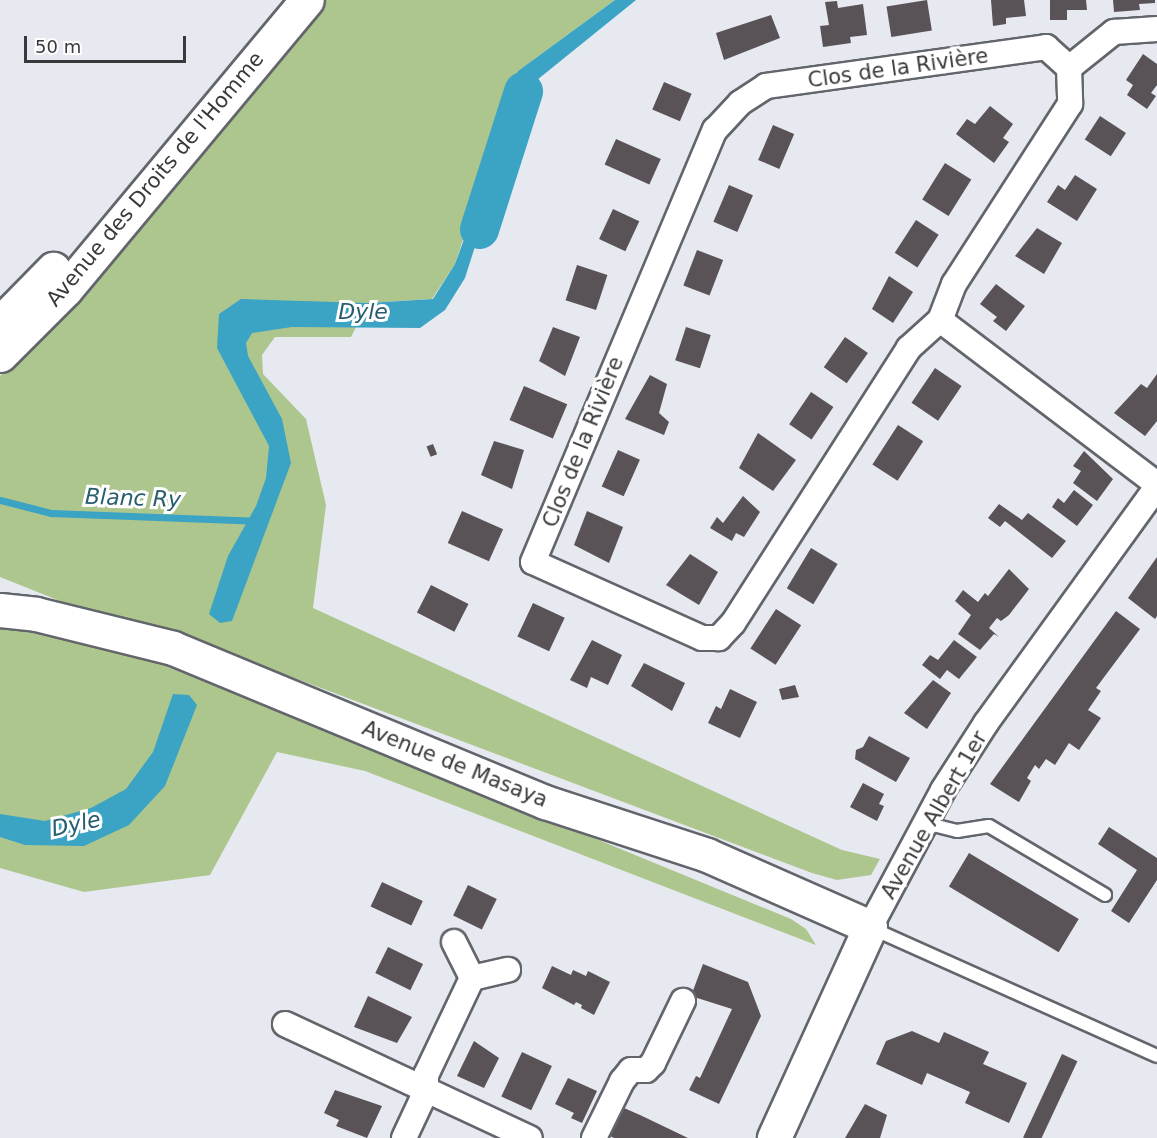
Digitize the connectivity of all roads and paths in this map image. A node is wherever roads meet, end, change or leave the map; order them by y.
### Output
1 (277, 0) edge
2 (307, 0) edge
3 (1157, 29) edge
4 (1069, 68) junction
5 (940, 321) junction
6 (0, 323) edge
7 (0, 355) edge
8 (1157, 485) edge
9 (0, 595) edge
10 (0, 610) edge
11 (36, 614) junction
12 (925, 823) junction
13 (1105, 896) dead end
14 (870, 927) junction
15 (454, 942) dead end
16 (508, 970) dead end
17 (472, 978) junction
18 (683, 1001) dead end
19 (285, 1024) dead end
20 (1157, 1056) edge
21 (426, 1092) junction
22 (404, 1138) edge
23 (530, 1138) edge
24 (594, 1138) edge
25 (774, 1138) edge

1 - 6 main road, Avenue des Droits de l'Homme
2 - 7 main road, Avenue des Droits de l'Homme
3 - 4 street
4 - 5 street, Clos de la Rivière
4 - 5 street, Clos de la Rivière
5 - 8 street
8 - 12 street, Avenue Albert 1er
9 - 11 main road, Avenue de Masaya
10 - 11 main road, Avenue de Masaya
11 - 14 main road, Avenue de Masaya
12 - 13 lane
12 - 14 street, Avenue Albert 1er
14 - 20 lane
14 - 25 main road, Avenue Albert 1er
15 - 17 street
16 - 17 street
17 - 21 street
18 - 24 street
19 - 21 street
21 - 22 street
21 - 23 street

